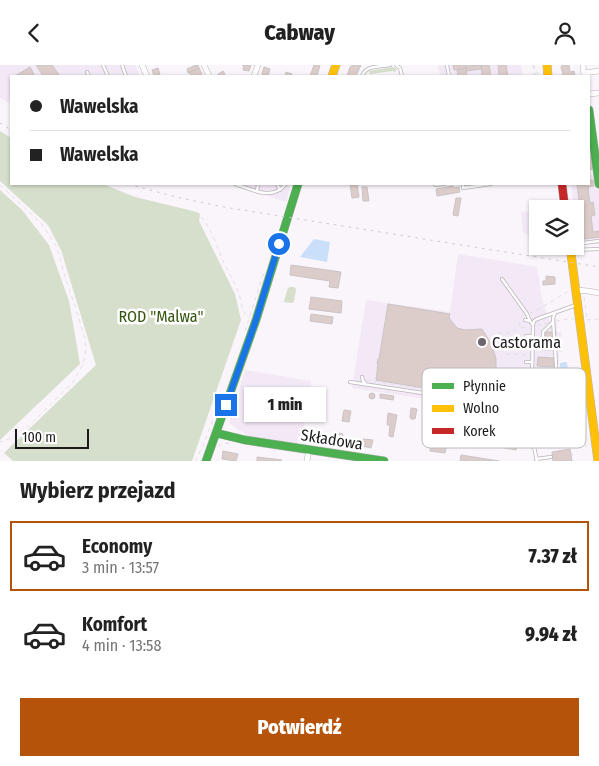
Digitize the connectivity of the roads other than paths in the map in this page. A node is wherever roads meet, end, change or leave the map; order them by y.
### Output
1 (390, 65) edge
2 (582, 65) edge
3 (599, 71) edge
4 (87, 72) dead end
5 (584, 74) edge
6 (88, 75) edge
7 (362, 75) edge
8 (590, 117) edge
9 (599, 184) edge
10 (238, 185) edge
11 (258, 185) edge
12 (278, 185) edge
13 (285, 185) edge
14 (298, 185) edge
15 (463, 185) edge
16 (484, 185) edge
17 (562, 185) edge
18 (280, 190) junction
19 (257, 191) junction
20 (564, 200) edge
21 (599, 241) edge
22 (584, 244) edge
23 (584, 248) edge
24 (599, 249) edge
25 (572, 255) edge
26 (502, 279) dead end
27 (573, 291) junction
28 (599, 293) edge
29 (578, 304) junction
30 (557, 312) junction
31 (526, 313) junction
32 (547, 315) junction
33 (537, 319) junction
34 (525, 320) dead end
35 (553, 320) junction
36 (530, 321) junction
37 (532, 327) junction
38 (526, 336) dead end
39 (532, 336) junction
40 (526, 348) dead end
41 (532, 348) junction
42 (554, 349) junction
43 (526, 361) dead end
44 (532, 362) junction
45 (532, 368) edge
46 (556, 368) edge
47 (362, 377) dead end
48 (350, 382) dead end
49 (367, 384) junction
50 (586, 390) edge
51 (589, 390) junction
52 (422, 393) edge
53 (216, 433) junction
54 (309, 449) junction
55 (551, 457) dead end
56 (536, 460) edge
57 (206, 461) edge
58 (307, 461) edge
59 (384, 461) edge
60 (598, 461) edge

1 - 7 lane
2 - 5 street
3 - 5 street
4 - 6 lane
8 - 9 street
10 - 19 lane
11 - 19 lane
12 - 18 lane
13 - 18 lane
14 - 53 street
15 - 16 lane
17 - 20 street
18 - 19 lane
21 - 22 lane
23 - 24 lane
25 - 27 street
26 - 31 lane
27 - 28 street
27 - 29 street
29 - 30 lane
29 - 51 street
30 - 32 lane
30 - 35 lane
31 - 33 lane
31 - 36 lane
32 - 33 lane
32 - 35 lane
33 - 37 lane
34 - 36 lane
35 - 42 lane
35 - 42 lane
36 - 37 lane
37 - 39 lane
38 - 39 lane
39 - 41 lane
40 - 41 lane
41 - 44 lane
42 - 46 lane
43 - 44 lane
44 - 45 lane
47 - 49 lane
48 - 49 lane
49 - 52 lane
50 - 51 lane
51 - 60 street
53 - 54 street, Składowa
53 - 57 street
54 - 58 street
54 - 59 street, Składowa
55 - 56 lane

